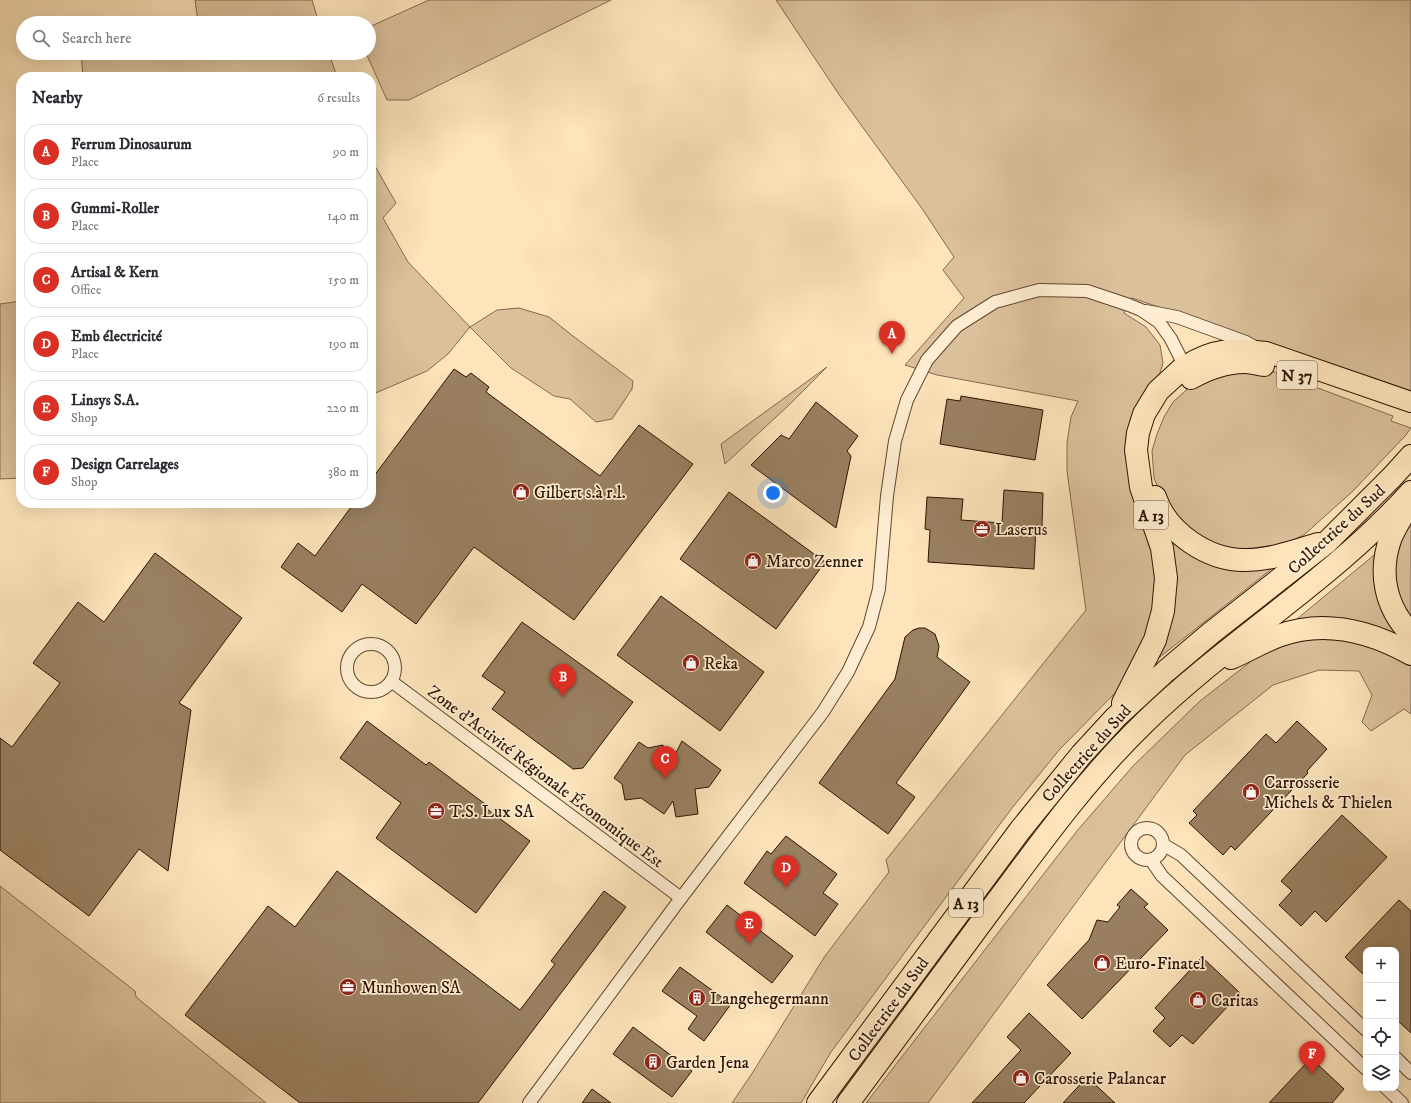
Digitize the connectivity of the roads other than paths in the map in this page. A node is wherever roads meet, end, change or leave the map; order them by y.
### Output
1 (1141, 310) junction
2 (1266, 352) junction
3 (1188, 373) junction
4 (1407, 408) edge
5 (1411, 456) edge
6 (1411, 492) edge
7 (1411, 499) edge
8 (1327, 542) junction
9 (1411, 634) edge
10 (1411, 654) edge
11 (1203, 670) junction
12 (391, 681) dead end
13 (1116, 717) junction
14 (1164, 845) junction
15 (1151, 860) junction
16 (681, 898) junction
17 (1363, 1027) edge
18 (1399, 1061) edge
19 (1363, 1066) edge
20 (1411, 1072) edge
21 (1389, 1091) edge
22 (529, 1103) edge
23 (818, 1103) edge
24 (848, 1103) edge
25 (1402, 1103) edge

1 - 2 street
1 - 3 street
1 - 16 street
2 - 3 main road, N 37
2 - 4 main road, N 37
3 - 4 main road, N 37
3 - 8 highway, A 13
3 - 13 highway, A 13
5 - 8 highway, Collectrice du Sud / A 13
6 - 11 highway, Collectrice du Sud / A 13
7 - 9 highway
8 - 13 highway, Collectrice du Sud / A 13
10 - 11 highway, A 13
11 - 24 highway, Collectrice du Sud / A 13
12 - 16 street, Zone d'Activité Régionale Économique Est
13 - 23 highway, Collectrice du Sud / A 13
14 - 15 street
14 - 15 street
14 - 17 street
15 - 19 street
16 - 22 street
18 - 20 street
21 - 25 street

